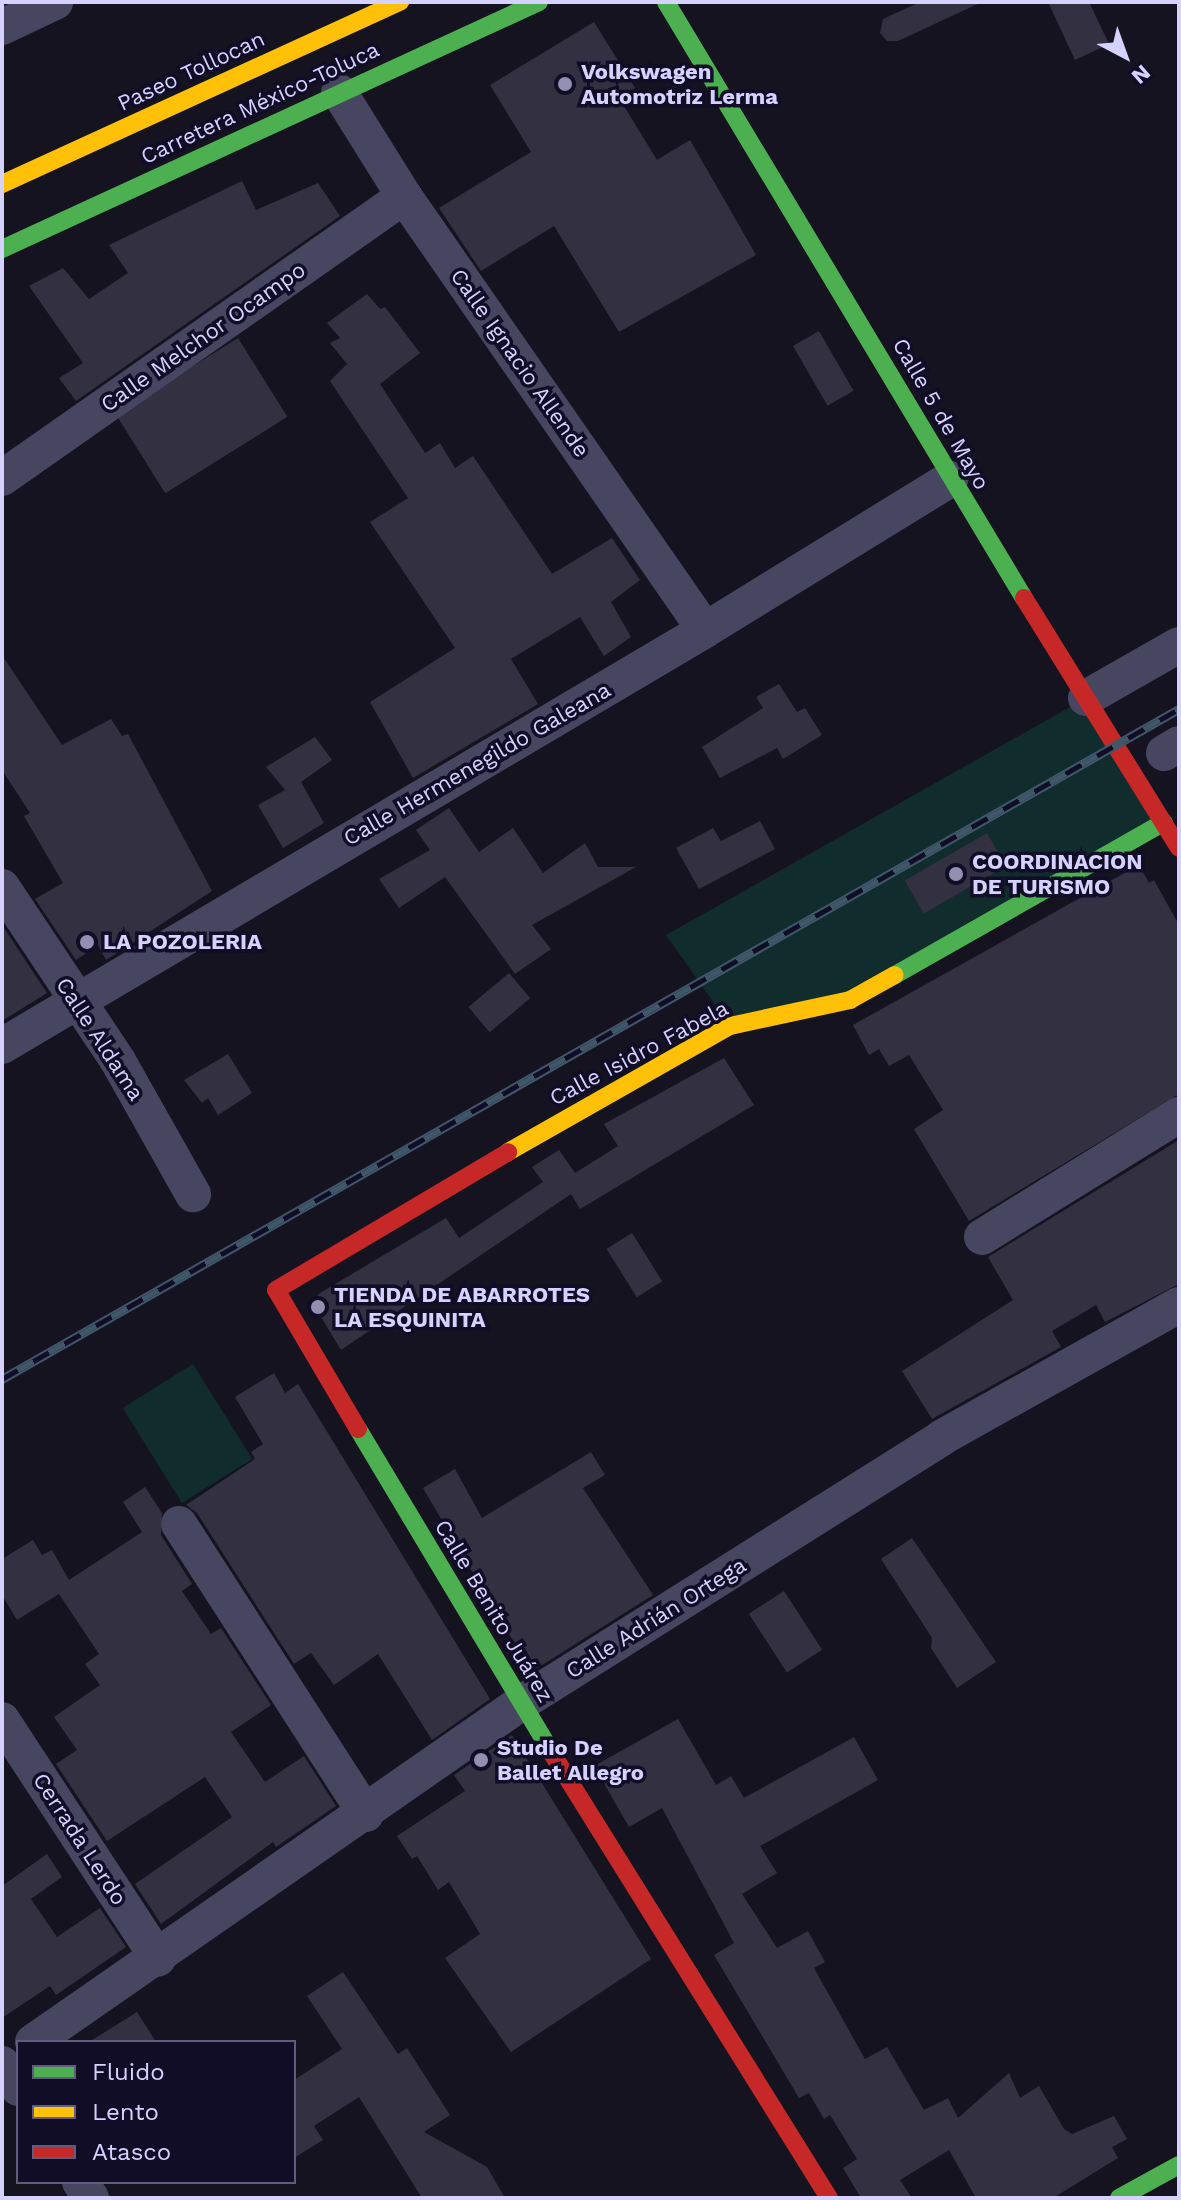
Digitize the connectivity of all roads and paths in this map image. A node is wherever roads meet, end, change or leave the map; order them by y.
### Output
1 (55, 2) edge
2 (400, 2) edge
3 (510, 2) edge
4 (539, 2) edge
5 (666, 2) edge
6 (502, 20) junction
7 (2, 27) edge
8 (339, 92) junction
9 (2, 184) edge
10 (404, 196) junction
11 (2, 249) edge
12 (2, 478) edge
13 (950, 479) junction
14 (705, 630) junction
15 (1179, 645) edge
16 (1086, 698) junction
17 (1164, 822) junction
18 (1179, 848) edge
19 (2, 887) edge
20 (75, 1001) junction
21 (2, 1046) edge
22 (1179, 1115) edge
23 (193, 1194) dead end
24 (982, 1237) dead end
25 (276, 1290) joint
26 (1179, 1305) edge
27 (179, 1524) dead end
28 (521, 1703) junction
29 (2, 1720) edge
30 (366, 1814) junction
31 (158, 1958) junction
32 (36, 2040) edge
33 (2, 2063) edge
34 (16, 2085) edge
35 (1179, 2165) edge
36 (829, 2198) edge
37 (1119, 2198) edge

1 - 7 street
2 - 9 main road, Paseo Tollocan
3 - 6 main road
4 - 6 main road, Carretera México-Toluca
5 - 13 main road, Calle 5 de Mayo
6 - 8 main road, Carretera México-Toluca
8 - 10 street, Calle Ignacio Allende
8 - 11 main road, Carretera México-Toluca
10 - 12 street, Calle Melchor Ocampo
10 - 14 street, Calle Ignacio Allende
13 - 14 street, Calle Hermenegildo Galeana
13 - 16 main road, Calle 5 de Mayo
14 - 20 street, Calle Hermenegildo Galeana
15 - 16 street
16 - 17 main road, Calle 5 de Mayo
17 - 18 main road, Calle 5 de Mayo
17 - 25 main road, Calle Isidro Fabela
19 - 20 street, Calle Aldama
20 - 21 street, Calle Hermenegildo Galeana
20 - 23 street, Calle Aldama
22 - 24 street
25 - 28 main road, Calle Benito Juárez
26 - 28 street, Calle Adrián Ortega
27 - 30 street
28 - 30 street, Calle Adrián Ortega
28 - 36 main road, Calle Benito Juárez
29 - 31 street, Cerrada Lerdo
30 - 31 street, Calle Adrián Ortega
31 - 32 street, Calle Adrián Ortega
33 - 34 street
35 - 37 main road

